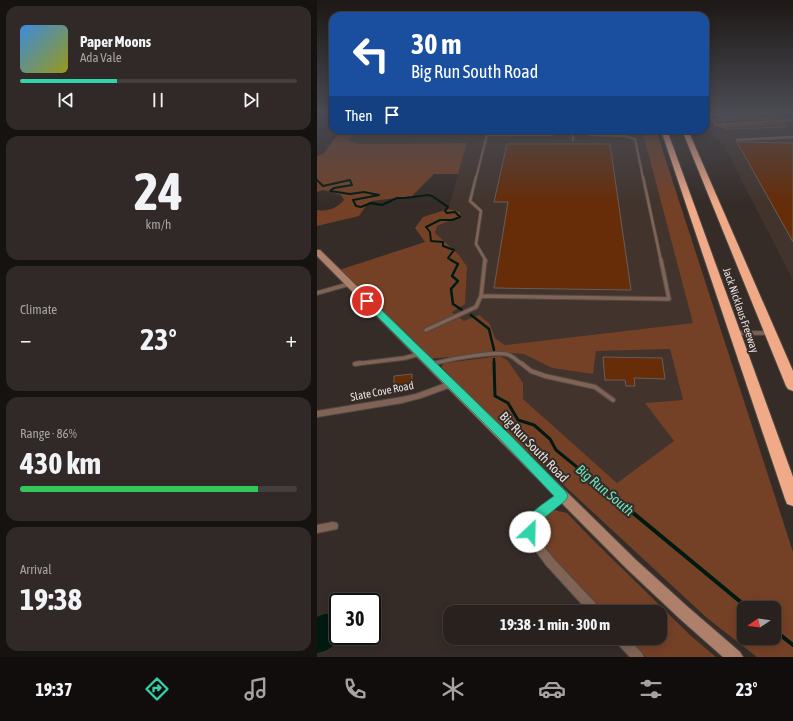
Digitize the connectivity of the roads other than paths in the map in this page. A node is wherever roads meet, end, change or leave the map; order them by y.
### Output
1 (485, 143) edge
2 (636, 143) edge
3 (668, 143) edge
4 (690, 143) edge
5 (317, 252) edge
6 (349, 284) junction
7 (317, 293) edge
8 (481, 296) junction
9 (426, 330) dead end
10 (734, 333) junction
11 (771, 333) junction
12 (420, 354) junction
13 (355, 364) dead end
14 (431, 365) junction
15 (451, 384) junction
16 (793, 386) edge
17 (613, 400) dead end
18 (317, 414) edge
19 (562, 496) junction
20 (793, 500) edge
21 (333, 526) dead end
22 (317, 528) edge
23 (590, 605) edge
24 (627, 645) edge
25 (638, 657) edge
26 (735, 657) edge

1 - 8 lane
2 - 8 lane
3 - 10 highway, Jack Nicklaus Freeway
4 - 11 highway, Jack Nicklaus Freeway
5 - 6 street, Big Run South Road
6 - 7 lane
6 - 12 street, Big Run South Road
8 - 9 lane
10 - 11 lane
10 - 20 highway, Jack Nicklaus Freeway
11 - 16 highway, Jack Nicklaus Freeway
12 - 13 lane
12 - 14 street, Big Run South Road
14 - 15 street, Big Run South Road
14 - 17 lane
15 - 18 street, Slate Cove Road
15 - 19 street, Big Run South Road
19 - 23 street
19 - 26 street, Big Run South Road
21 - 22 street
24 - 25 street

